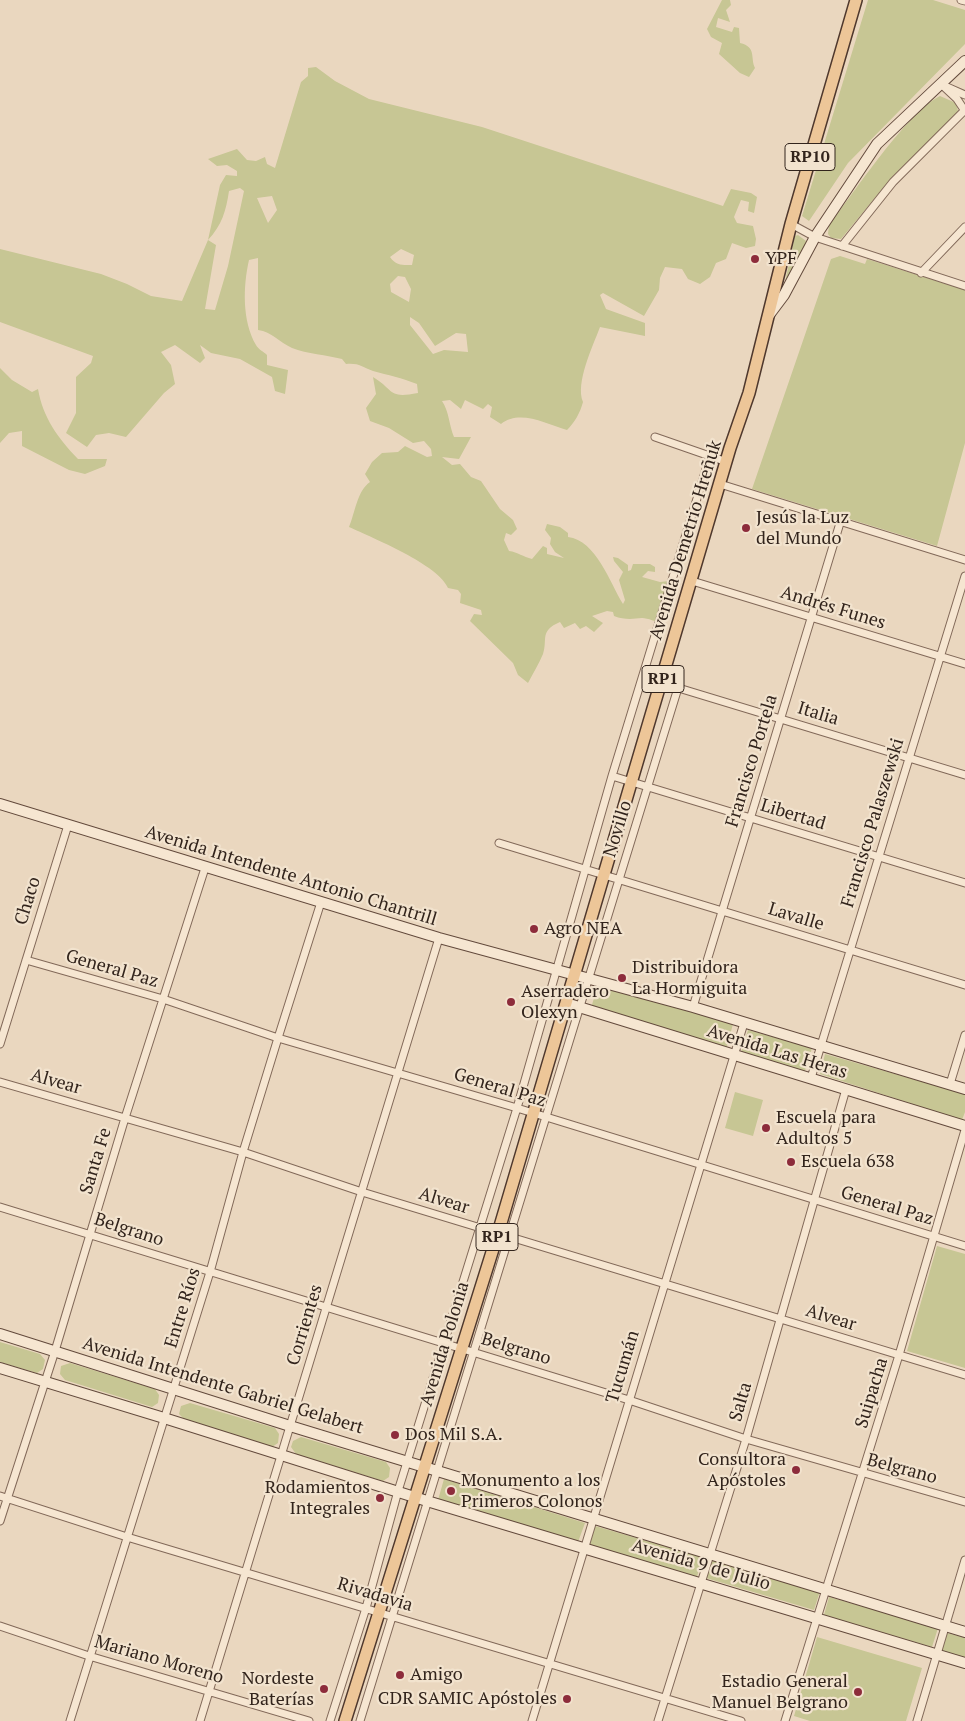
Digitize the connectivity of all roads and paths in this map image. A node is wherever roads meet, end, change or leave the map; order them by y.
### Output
1 (856, 0) edge
2 (961, 0) edge
3 (965, 1) edge
4 (965, 61) edge
5 (941, 84) junction
6 (965, 95) edge
7 (965, 111) edge
8 (791, 224) junction
9 (965, 227) edge
10 (815, 238) junction
11 (842, 246) junction
12 (921, 273) junction
13 (965, 286) edge
14 (769, 316) junction
15 (655, 437) dead end
16 (710, 456) junction
17 (727, 462) junction
18 (720, 484) junction
19 (840, 523) junction
20 (965, 560) edge
21 (965, 576) edge
22 (692, 582) junction
23 (810, 618) junction
24 (940, 656) junction
25 (965, 664) edge
26 (662, 683) junction
27 (678, 688) junction
28 (780, 718) junction
29 (908, 758) junction
30 (965, 775) edge
31 (612, 776) junction
32 (631, 782) junction
33 (647, 787) junction
34 (0, 804) edge
35 (750, 818) junction
36 (68, 825) junction
37 (499, 843) dead end
38 (878, 856) junction
39 (205, 868) junction
40 (586, 869) junction
41 (604, 874) junction
42 (619, 879) junction
43 (965, 883) edge
44 (322, 902) junction
45 (723, 911) junction
46 (439, 938) junction
47 (849, 949) junction
48 (26, 960) junction
49 (556, 971) junction
50 (573, 976) junction
51 (589, 980) junction
52 (965, 985) edge
53 (163, 999) junction
54 (566, 1003) junction
55 (580, 1008) junction
56 (693, 1008) junction
57 (744, 1023) junction
58 (965, 1035) edge
59 (278, 1038) junction
60 (0, 1044) edge
61 (821, 1046) junction
62 (734, 1057) junction
63 (398, 1073) junction
64 (811, 1078) junction
65 (0, 1082) edge
66 (950, 1084) junction
67 (846, 1089) junction
68 (965, 1089) edge
69 (517, 1108) junction
70 (533, 1113) junction
71 (125, 1118) junction
72 (547, 1118) junction
73 (965, 1126) edge
74 (965, 1130) edge
75 (243, 1152) junction
76 (700, 1166) junction
77 (362, 1192) junction
78 (814, 1200) junction
79 (0, 1207) edge
80 (480, 1228) junction
81 (90, 1233) junction
82 (504, 1234) junction
83 (933, 1236) junction
84 (965, 1246) edge
85 (210, 1272) junction
86 (664, 1283) junction
87 (326, 1308) junction
88 (782, 1319) junction
89 (0, 1334) edge
90 (444, 1342) junction
91 (461, 1348) junction
92 (55, 1351) junction
93 (474, 1352) junction
94 (899, 1356) junction
95 (0, 1368) edge
96 (965, 1375) edge
97 (45, 1383) junction
98 (174, 1388) junction
99 (629, 1400) junction
100 (164, 1418) junction
101 (290, 1426) junction
102 (746, 1440) junction
103 (282, 1455) junction
104 (408, 1460) junction
105 (431, 1468) junction
106 (863, 1475) junction
107 (398, 1491) junction
108 (4, 1497) edge
109 (414, 1497) junction
110 (427, 1501) junction
111 (965, 1502) edge
112 (592, 1518) junction
113 (0, 1521) edge
114 (127, 1537) junction
115 (583, 1548) junction
116 (709, 1553) junction
117 (965, 1560) edge
118 (246, 1572) junction
119 (701, 1582) junction
120 (827, 1589) junction
121 (366, 1608) junction
122 (380, 1613) junction
123 (393, 1617) junction
124 (817, 1617) junction
125 (0, 1626) edge
126 (946, 1626) junction
127 (965, 1632) edge
128 (937, 1654) junction
129 (90, 1656) junction
130 (965, 1663) edge
131 (549, 1664) junction
132 (210, 1690) junction
133 (664, 1698) junction
134 (70, 1721) edge
135 (200, 1721) edge
136 (309, 1721) edge
137 (330, 1721) edge
138 (345, 1721) edge
139 (360, 1721) edge
140 (532, 1721) edge
141 (658, 1721) edge
142 (741, 1721) edge
143 (786, 1721) edge
144 (917, 1721) edge

1 - 8 main road, RP10
2 - 3 street
4 - 5 main road, RP1
5 - 6 street
5 - 7 street
5 - 10 main road, RP1
7 - 11 street
8 - 10 street
8 - 14 main road, RP10
9 - 12 street
10 - 11 street
10 - 14 main road, RP1
11 - 12 street
12 - 13 street
14 - 17 main road, Avenida Demetrio Hreñuk / RP1
15 - 16 street
16 - 17 street
16 - 31 street
17 - 18 main road, Avenida Demetrio Hreñuk / RP1
18 - 19 street
18 - 22 main road, Avenida Demetrio Hreñuk / RP1
19 - 20 street
19 - 23 street, Francisco Portela
21 - 24 street, Francisco Palaszewski
22 - 23 street, Andrés Funes
22 - 26 main road, Avenida Demetrio Hreñuk / RP1
23 - 24 street, Andrés Funes
23 - 28 street, Francisco Portela
24 - 25 street, Andrés Funes
24 - 29 street, Francisco Palaszewski
26 - 27 street, Italia
26 - 32 main road, Avenida Demetrio Hreñuk / RP1
27 - 28 street, Italia
27 - 33 street, Novillo
28 - 29 street, Italia
28 - 35 street, Francisco Portela
29 - 30 street, Italia
29 - 38 street, Francisco Palaszewski
31 - 32 street, Libertad
31 - 40 street
32 - 33 street, Libertad
32 - 41 main road, Avenida Demetrio Hreñuk / RP1
33 - 35 street, Libertad
33 - 42 street, Novillo
34 - 36 main road, Avenida Intendente Antonio Chantrill
35 - 38 street, Libertad
35 - 45 street, Francisco Portela
36 - 39 main road, Avenida Intendente Antonio Chantrill
36 - 48 street, Chaco
37 - 40 street, Lavalle
38 - 43 street, Libertad
38 - 47 street, Francisco Palaszewski
39 - 44 main road, Avenida Intendente Antonio Chantrill
39 - 53 street, Santa Fe
40 - 41 street, Lavalle
40 - 49 street
41 - 42 street, Lavalle
41 - 50 main road, Avenida Demetrio Hreñuk / RP1
42 - 45 street, Lavalle
42 - 51 street, Novillo
44 - 46 main road, Avenida Intendente Antonio Chantrill
44 - 59 street, Entre Ríos
45 - 47 street, Lavalle
45 - 56 street, Francisco Portela
46 - 49 main road, Avenida Intendente Antonio Chantrill
46 - 63 street, Corrientes
47 - 52 street, Lavalle
47 - 61 street, Francisco Palaszewski
48 - 53 street, General Paz
48 - 60 street, Chaco
49 - 50 main road, Avenida Intendente Antonio Chantrill
49 - 69 street
50 - 51 main road, Avenida Las Heras
50 - 54 main road, Avenida Polonia / RP1
51 - 55 street, Novillo
51 - 56 main road, Avenida Las Heras
53 - 59 street, General Paz
53 - 71 street, Santa Fe
54 - 55 main road, Avenida Las Heras
54 - 70 main road, Avenida Polonia / RP1
55 - 62 main road, Avenida Las Heras
55 - 72 street, Avenida Polonia
56 - 57 main road, Avenida Las Heras
57 - 61 main road, Avenida Las Heras
57 - 62 street, Tucumán
58 - 66 street
59 - 63 street, General Paz
59 - 75 street, Entre Ríos
61 - 64 street, Francisco Palaszewski
61 - 66 main road, Avenida Las Heras
62 - 64 main road, Avenida Las Heras
62 - 76 street, Tucumán
63 - 69 street, General Paz
63 - 77 street, Corrientes
64 - 67 main road, Avenida Las Heras
65 - 71 street, Alvear
66 - 68 main road, Avenida Las Heras
67 - 73 main road, Avenida Las Heras
67 - 78 street, Salta
69 - 70 street, General Paz
69 - 80 street
70 - 72 street, General Paz
70 - 82 main road, Avenida Polonia / RP1
71 - 75 street, Alvear
71 - 81 street, Santa Fe
72 - 76 street, General Paz
72 - 82 street, Avenida Polonia
74 - 83 street, Suipacha
75 - 77 street, Alvear
75 - 85 street, Entre Ríos
76 - 78 street, General Paz
76 - 86 street, Tucumán
77 - 80 street, Alvear
77 - 87 street, Corrientes
78 - 83 street, General Paz
78 - 88 street, Salta
79 - 81 street, Belgrano
80 - 82 street, Alvear
80 - 90 street
81 - 85 street, Belgrano
81 - 92 street, Santa Fe
82 - 86 street, Alvear
82 - 91 main road, Avenida Polonia / RP1
82 - 93 street, Avenida Polonia
83 - 84 street, General Paz
83 - 94 street, Suipacha
85 - 87 street, Belgrano
85 - 98 street, Entre Ríos
86 - 88 street, Alvear
86 - 99 street, Tucumán
87 - 90 street, Belgrano
87 - 101 street, Corrientes
88 - 94 street, Alvear
88 - 102 street, Salta
89 - 92 main road, Avenida Intendente Gabriel Gelabert
90 - 91 street, Belgrano
90 - 104 street
91 - 93 street, Belgrano
91 - 105 main road, Avenida Polonia / RP1
92 - 97 street, Santa Fe
92 - 98 main road, Avenida Intendente Gabriel Gelabert
93 - 99 street, Belgrano
93 - 105 street, Avenida Polonia
94 - 96 street, Alvear
94 - 106 street, Suipacha
95 - 97 main road
97 - 100 main road
97 - 108 street, Santa Fe
98 - 100 street, Entre Ríos
98 - 101 main road, Avenida Intendente Gabriel Gelabert
99 - 102 street, Belgrano
99 - 112 street, Tucumán
100 - 103 main road
100 - 114 street, Entre Ríos
101 - 103 street, Corrientes
101 - 104 main road, Avenida Intendente Gabriel Gelabert
102 - 106 street, Belgrano
102 - 116 street, Salta
103 - 107 main road
103 - 118 street, Corrientes
104 - 105 main road, Avenida Intendente Gabriel Gelabert
104 - 107 street
105 - 109 main road, Avenida Polonia / RP1
105 - 110 street, Avenida Polonia
105 - 112 main road, Avenida 9 de Julio
106 - 111 street, Belgrano
106 - 120 street, Suipacha
107 - 109 main road
107 - 121 street
108 - 113 street, Santa Fe
108 - 114 street, Rivadavia
109 - 110 main road
109 - 122 main road, Avenida Polonia / RP1
110 - 115 main road, Avenida 9 de Julio
110 - 123 street, Avenida Polonia
112 - 115 street, Tucumán
112 - 116 main road, Avenida 9 de Julio
114 - 118 street, Rivadavia
114 - 129 street, Entre Ríos
115 - 119 main road, Avenida 9 de Julio
115 - 131 street, Tucumán
116 - 119 street, Salta
116 - 120 main road, Avenida 9 de Julio
117 - 126 street
118 - 121 street, Rivadavia
118 - 132 street, Corrientes
119 - 124 main road, Avenida 9 de Julio
119 - 133 street, Salta
120 - 124 street, Suipacha
120 - 126 main road, Avenida 9 de Julio
121 - 122 street, Rivadavia
121 - 137 street
122 - 123 street, Rivadavia
122 - 138 main road, Avenida Polonia / RP1
123 - 131 street, Rivadavia
123 - 139 street, Avenida Polonia
124 - 128 main road, Avenida 9 de Julio
124 - 143 street, Suipacha
125 - 129 street, Mariano Moreno
126 - 127 main road, Avenida 9 de Julio
126 - 128 street
128 - 130 main road, Avenida 9 de Julio
128 - 144 street
129 - 132 street, Mariano Moreno
129 - 134 street, Entre Ríos
131 - 133 street, Rivadavia
131 - 140 street, Tucumán
132 - 135 street, Corrientes
132 - 136 street, Mariano Moreno
133 - 141 street, Salta
133 - 142 street, Rivadavia

